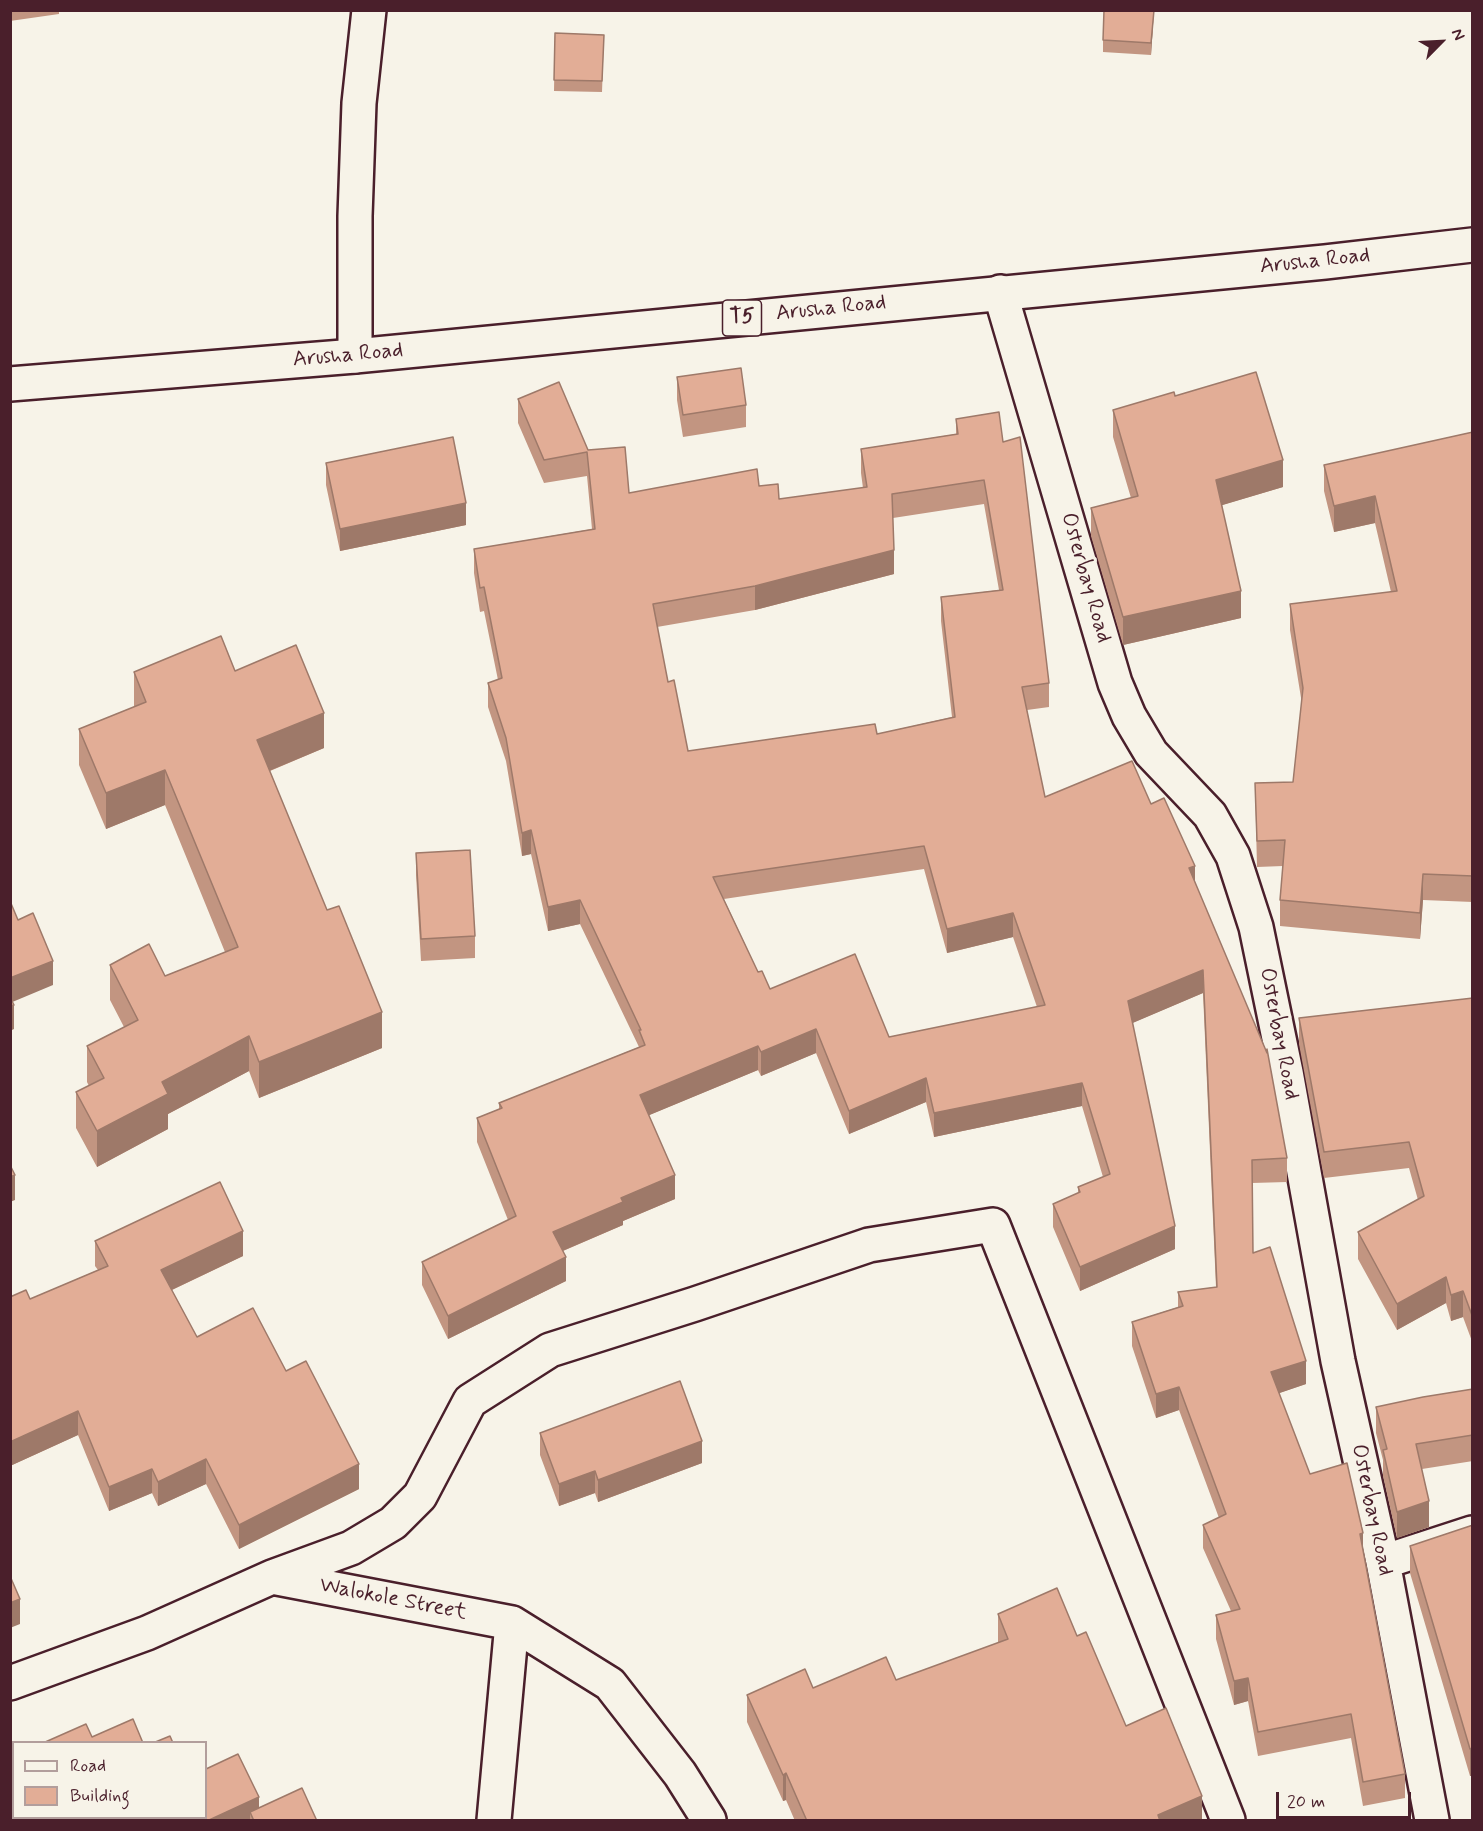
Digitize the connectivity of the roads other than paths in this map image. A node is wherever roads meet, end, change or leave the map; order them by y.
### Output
1 (369, 10) edge
2 (1473, 245) edge
3 (1000, 292) junction
4 (355, 356) junction
5 (10, 384) edge
6 (1473, 1533) edge
7 (1383, 1562) junction
8 (272, 1577) junction
9 (512, 1623) junction
10 (10, 1683) edge
11 (494, 1821) edge
12 (709, 1821) edge
13 (1228, 1821) edge
14 (1432, 1821) edge

1 - 4 main road
2 - 3 main road, Arusha Road / T5
3 - 4 main road, Arusha Road / T5
3 - 7 main road, Osterbay Road
4 - 5 main road, Arusha Road / T5
6 - 7 main road
7 - 14 main road, Osterbay Road
8 - 9 main road, Walokole Street
8 - 10 main road
8 - 13 main road
9 - 11 main road
9 - 12 main road, Walokole Street

